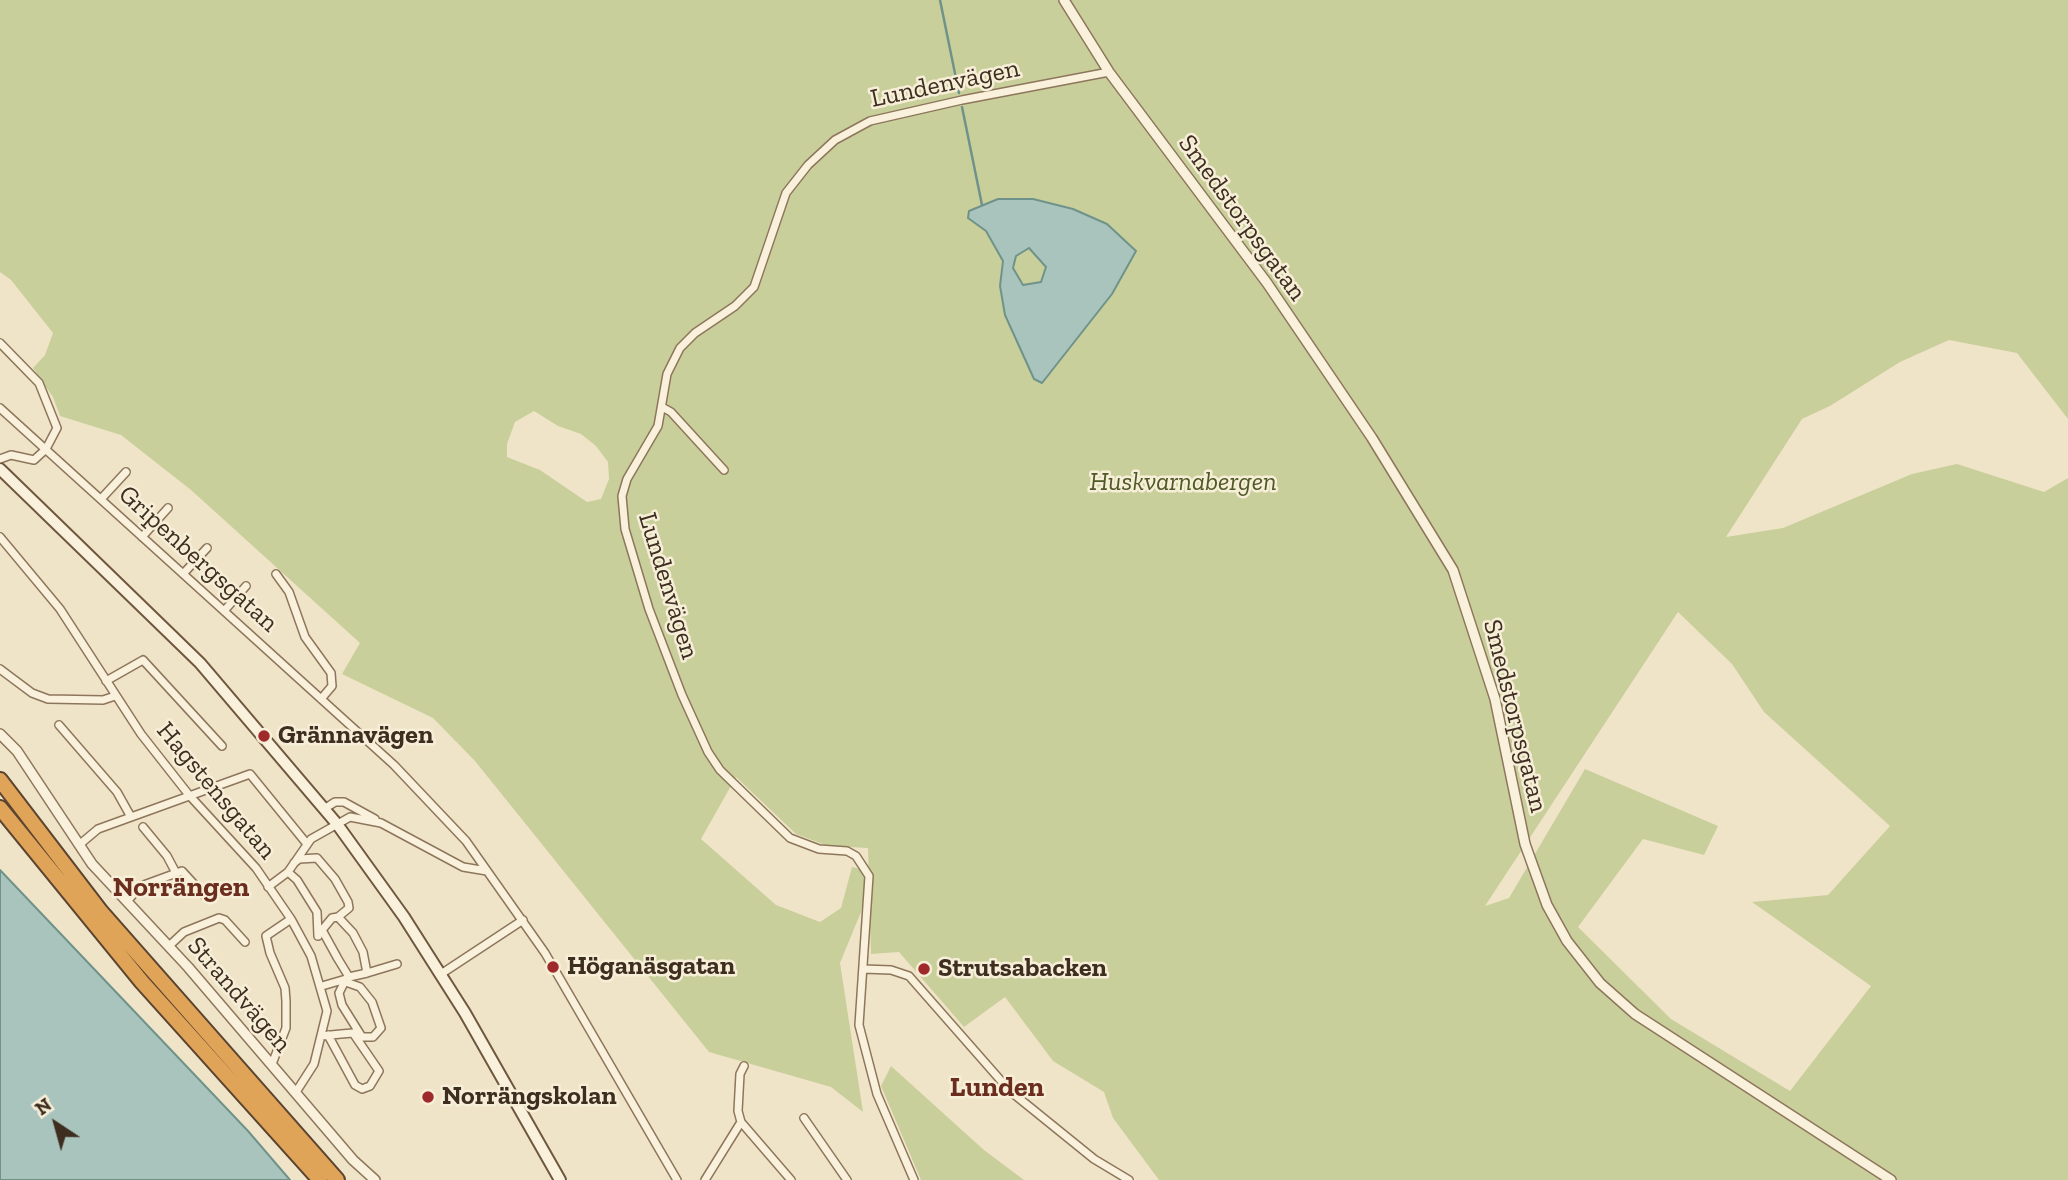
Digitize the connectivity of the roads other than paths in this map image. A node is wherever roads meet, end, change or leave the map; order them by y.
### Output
1 (1064, 0) edge
2 (1109, 72) junction
3 (0, 343) edge
4 (662, 407) junction
5 (0, 408) edge
6 (46, 449) junction
7 (0, 459) edge
8 (0, 469) edge
9 (724, 470) dead end
10 (126, 472) dead end
11 (101, 499) junction
12 (168, 509) dead end
13 (0, 537) edge
14 (142, 537) junction
15 (207, 548) dead end
16 (183, 574) junction
17 (276, 574) dead end
18 (246, 586) dead end
19 (224, 611) junction
20 (0, 669) edge
21 (106, 681) junction
22 (115, 695) junction
23 (321, 699) junction
24 (59, 726) dead end
25 (0, 734) edge
26 (222, 746) dead end
27 (0, 780) edge
28 (188, 795) junction
29 (0, 808) edge
30 (324, 808) junction
31 (131, 817) junction
32 (381, 823) junction
33 (337, 824) junction
34 (143, 827) dead end
35 (307, 844) junction
36 (79, 845) junction
37 (294, 863) junction
38 (487, 871) junction
39 (288, 872) junction
40 (176, 873) junction
41 (268, 887) junction
42 (204, 895) dead end
43 (127, 901) junction
44 (338, 917) junction
45 (291, 919) junction
46 (523, 919) junction
47 (320, 933) junction
48 (245, 942) dead end
49 (169, 946) junction
50 (308, 950) junction
51 (397, 964) dead end
52 (863, 969) junction
53 (367, 973) junction
54 (440, 974) junction
55 (346, 980) junction
56 (322, 986) junction
57 (324, 1036) junction
58 (272, 1065) junction
59 (744, 1066) dead end
60 (296, 1093) junction
61 (804, 1118) dead end
62 (741, 1122) junction
63 (320, 1180) edge
64 (337, 1180) edge
65 (375, 1180) edge
66 (560, 1180) edge
67 (677, 1180) edge
68 (705, 1180) edge
69 (791, 1180) edge
70 (847, 1180) edge
71 (914, 1180) edge
72 (1129, 1180) edge
73 (1891, 1180) edge

1 - 2 street, Smedstorpsgatan
2 - 4 street, Lundenvägen
2 - 73 street, Smedstorpsgatan
3 - 6 street
4 - 9 street
4 - 52 street, Lundenvägen
5 - 6 street, Gripenbergsgatan
6 - 7 street
6 - 11 street, Gripenbergsgatan
8 - 30 main road
10 - 11 street
11 - 14 street, Gripenbergsgatan
12 - 14 street
13 - 21 street, Hagstensgatan
14 - 16 street, Gripenbergsgatan
15 - 16 street
16 - 19 street, Gripenbergsgatan
17 - 23 street, Gripenbergsgatan
18 - 19 street
19 - 23 street, Gripenbergsgatan
20 - 22 street
21 - 22 street, Hagstensgatan
21 - 26 street
22 - 28 street, Hagstensgatan
23 - 38 street, Gripenbergsgatan
24 - 31 street
25 - 36 street, Strandvägen
27 - 64 highway
28 - 31 street
28 - 35 street
28 - 41 street, Hagstensgatan
29 - 63 highway
30 - 32 street
30 - 33 main road
31 - 36 street
32 - 33 street
32 - 38 street
33 - 35 street
33 - 54 main road
34 - 40 street
35 - 37 street
36 - 43 street, Strandvägen
37 - 39 street
37 - 44 street
38 - 46 street, Gripenbergsgatan
39 - 41 street
39 - 47 street
40 - 42 street
40 - 43 street
41 - 45 street, Hagstensgatan
43 - 49 street, Strandvägen
44 - 47 street
44 - 53 street
45 - 50 street, Hagstensgatan
45 - 58 street
46 - 54 street
46 - 67 street, Gripenbergsgatan
47 - 50 street
47 - 55 street
48 - 49 street
49 - 58 street, Strandvägen
50 - 56 street, Hagstensgatan
51 - 53 street
52 - 71 street, Lundenvägen
52 - 72 street
53 - 55 street
54 - 66 main road
55 - 55 street
55 - 56 street
56 - 57 street, Hagstensgatan
57 - 57 street
57 - 60 street, Hagstensgatan
58 - 60 street, Strandvägen
59 - 62 street
60 - 65 street, Strandvägen
61 - 70 street
62 - 68 street
62 - 69 street

